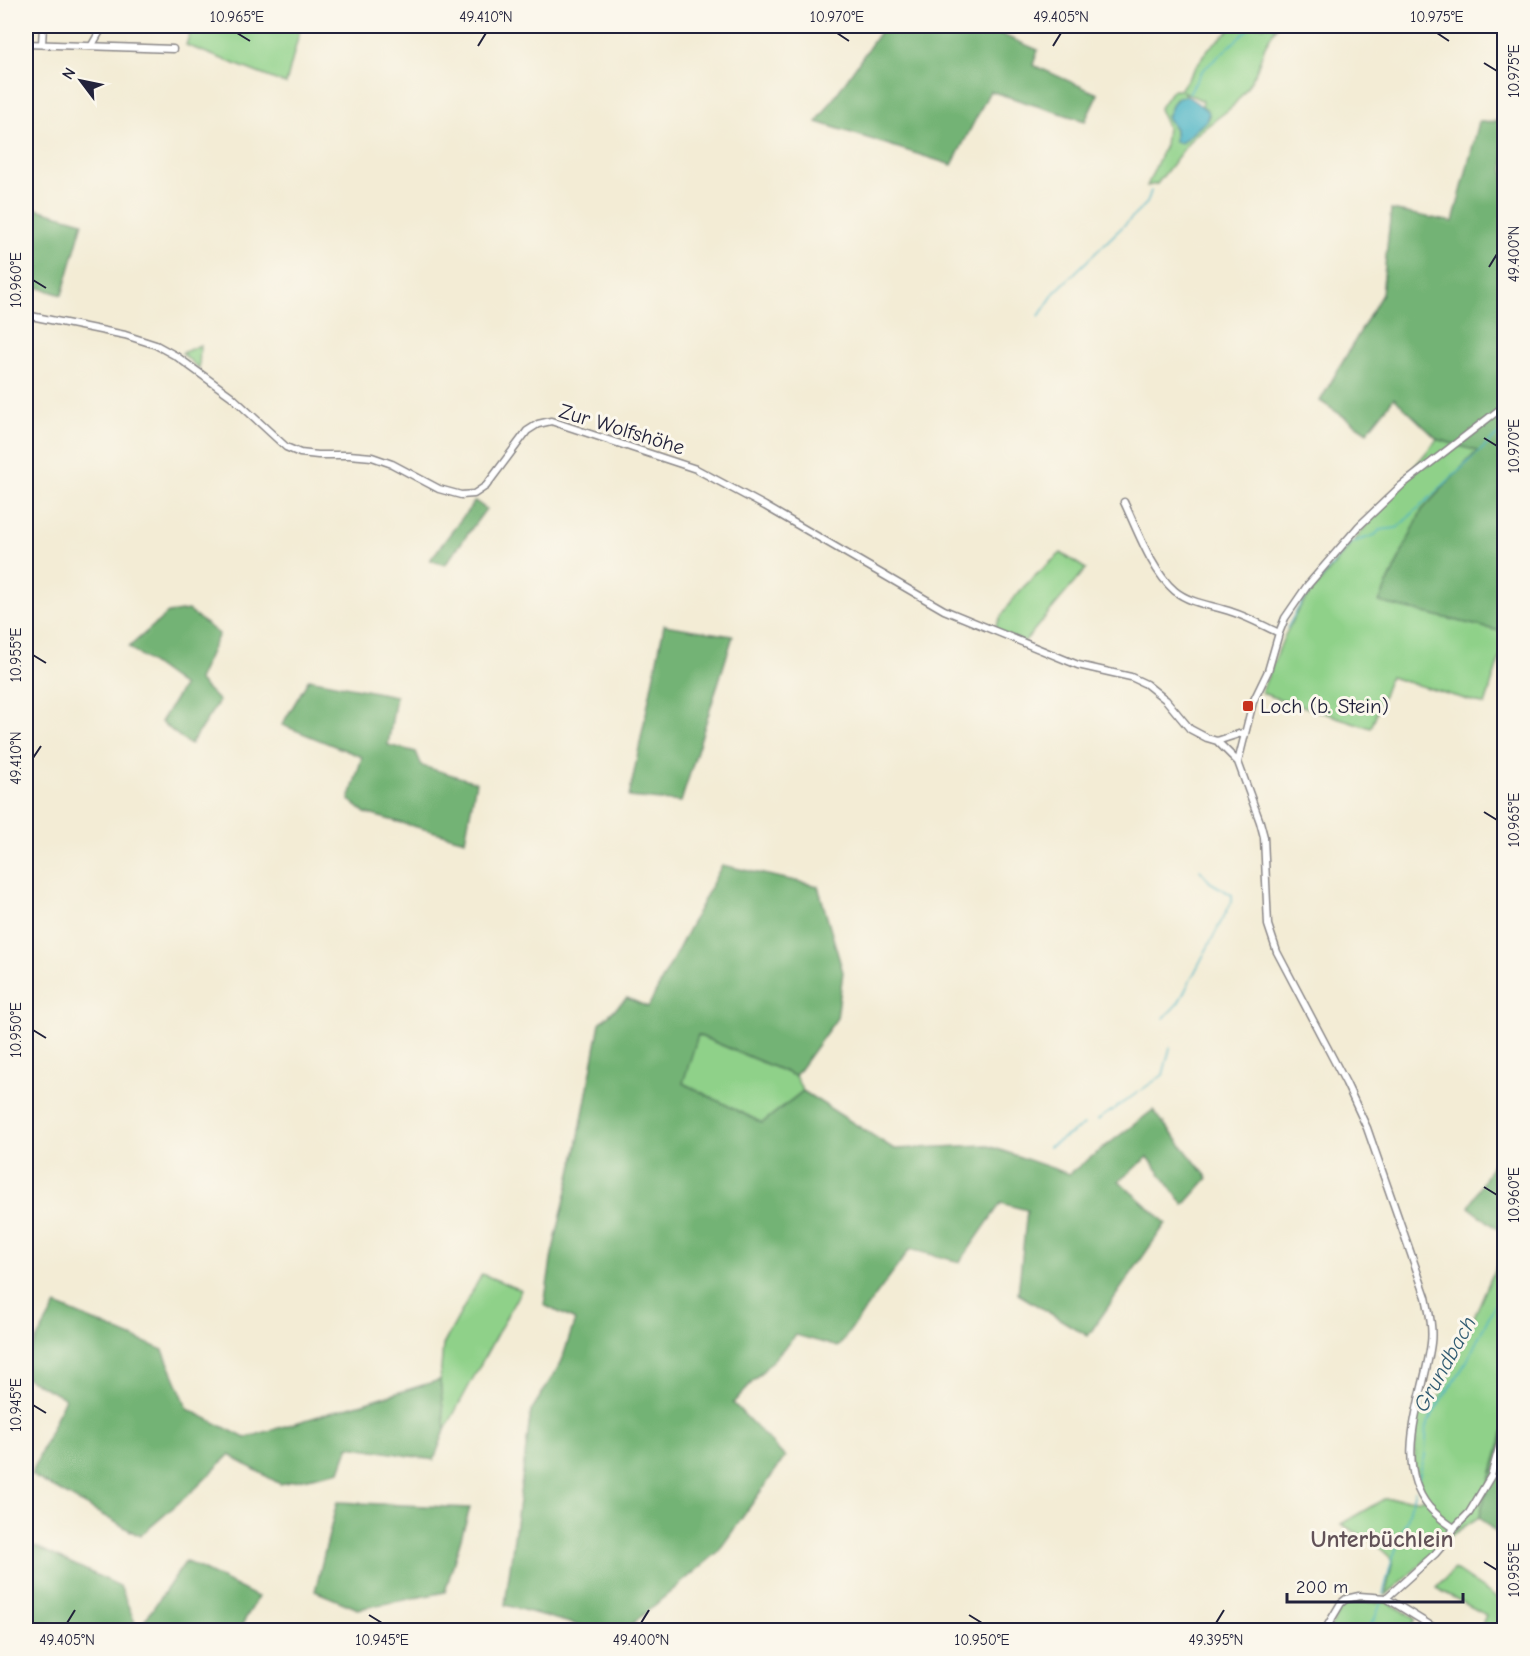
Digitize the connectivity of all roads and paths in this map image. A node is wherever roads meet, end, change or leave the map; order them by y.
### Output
1 (43, 26) edge
2 (103, 26) edge
3 (26, 44) edge
4 (42, 44) junction
5 (92, 45) junction
6 (172, 49) dead end
7 (26, 315) edge
8 (1504, 406) edge
9 (1124, 502) dead end
10 (1279, 633) junction
11 (1245, 732) junction
12 (1217, 741) junction
13 (1238, 762) junction
14 (1504, 1430) edge
15 (1454, 1528) junction
16 (1386, 1598) junction
17 (1325, 1630) edge
18 (1438, 1630) edge

1 - 4 street
2 - 5 street
3 - 4 street
4 - 5 street
5 - 6 street
7 - 12 street, Zur Wolfshöhe
8 - 10 street
9 - 10 street
10 - 11 street
11 - 12 street
11 - 13 street
12 - 13 street
13 - 15 street
14 - 15 street
15 - 16 street
16 - 17 street
16 - 18 street

